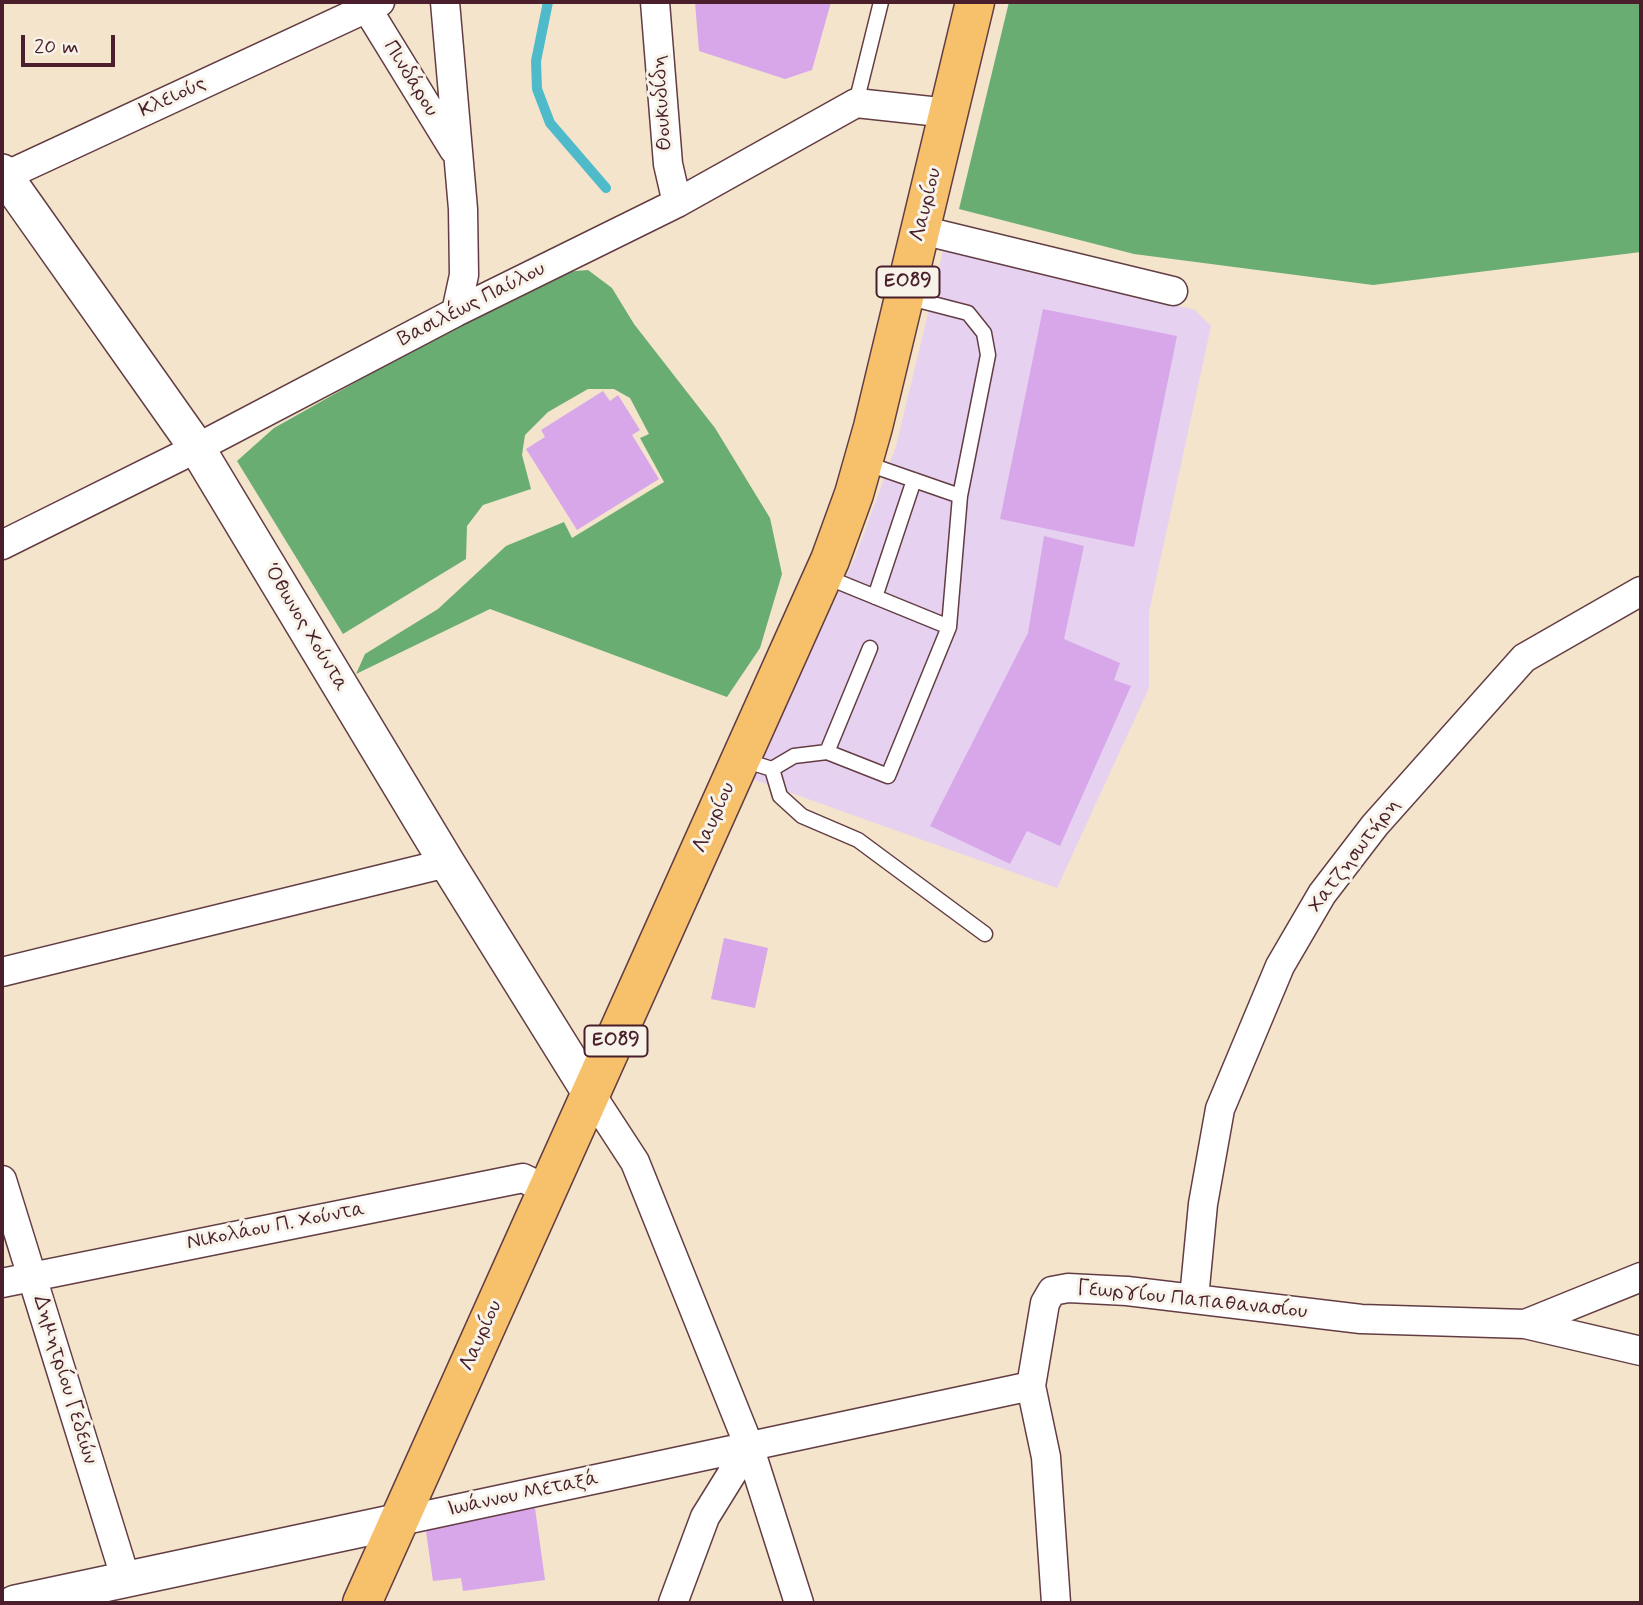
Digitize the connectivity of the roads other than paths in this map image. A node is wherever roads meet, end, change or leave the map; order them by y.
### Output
1 (445, 2) edge
2 (655, 2) edge
3 (881, 2) edge
4 (975, 2) edge
5 (370, 4) edge
6 (856, 103) junction
7 (949, 113) junction
8 (457, 155) junction
9 (3, 174) edge
10 (677, 204) junction
11 (921, 230) junction
12 (1173, 291) dead end
13 (904, 296) junction
14 (456, 312) junction
15 (197, 448) junction
16 (863, 462) junction
17 (914, 480) junction
18 (960, 496) junction
19 (2, 545) edge
20 (822, 575) junction
21 (1641, 591) edge
22 (875, 597) junction
23 (949, 627) junction
24 (870, 648) dead end
25 (827, 752) junction
26 (756, 764) junction
27 (447, 863) junction
28 (985, 934) dead end
29 (2, 972) edge
30 (592, 1096) junction
31 (2, 1180) edge
32 (547, 1190) junction
33 (32, 1276) junction
34 (1641, 1277) edge
35 (2, 1283) edge
36 (1194, 1298) junction
37 (1525, 1324) junction
38 (1641, 1351) edge
39 (1031, 1386) junction
40 (749, 1446) junction
41 (400, 1521) junction
42 (126, 1580) junction
43 (15, 1603) edge
44 (362, 1603) edge
45 (673, 1603) edge
46 (799, 1603) edge
47 (1056, 1603) edge

1 - 8 street
2 - 10 street, Θουκυδίδη
3 - 6 lane
4 - 7 main road, Λαυρίου / ΕΟ89
5 - 8 street, Πινδάρου
5 - 9 street, Κλειούς
6 - 7 street
6 - 10 street, Βασιλέως Παύλου
7 - 11 main road, Λαυρίου / ΕΟ89
8 - 14 street
9 - 15 street, Όθωνος Χούντα
10 - 14 street, Βασιλέως Παύλου
11 - 12 street
11 - 13 main road, Λαυρίου / ΕΟ89
13 - 16 main road, Λαυρίου / ΕΟ89
13 - 18 lane
14 - 15 street, Βασιλέως Παύλου
15 - 19 street, Βασιλέως Παύλου
15 - 27 street, Όθωνος Χούντα
16 - 17 lane
16 - 20 main road, Λαυρίου / ΕΟ89
17 - 18 lane
17 - 22 lane
18 - 23 lane
20 - 22 lane
20 - 26 main road, Λαυρίου / ΕΟ89
21 - 36 street, Χατζησωτήρη
22 - 23 lane
23 - 25 lane
24 - 25 lane
25 - 26 lane
26 - 28 lane
26 - 30 main road, Λαυρίου / ΕΟ89
27 - 29 street
27 - 30 street, Όθωνος Χούντα
30 - 32 main road, Λαυρίου / ΕΟ89
30 - 40 street
31 - 33 street, Δημητρίου Γεδεών
32 - 33 street, Νικολάου Π. Χούντα
32 - 41 main road, Λαυρίου / ΕΟ89
33 - 35 street, Νικολάου Π. Χούντα
33 - 42 street, Δημητρίου Γεδεών
34 - 37 street, Γεωργίου Παπαθανασίου
36 - 37 street, Γεωργίου Παπαθανασίου
36 - 39 street, Γεωργίου Παπαθανασίου
37 - 38 street
39 - 40 street, Ιωάννου Μεταξά
39 - 47 street, Γεωργίου Παπαθανασίου
40 - 41 street, Ιωάννου Μεταξά
40 - 45 street
40 - 46 street
41 - 42 street, Ιωάννου Μεταξά
41 - 44 main road, Λαυρίου / ΕΟ89
42 - 43 street, Ιωάννου Μεταξά

